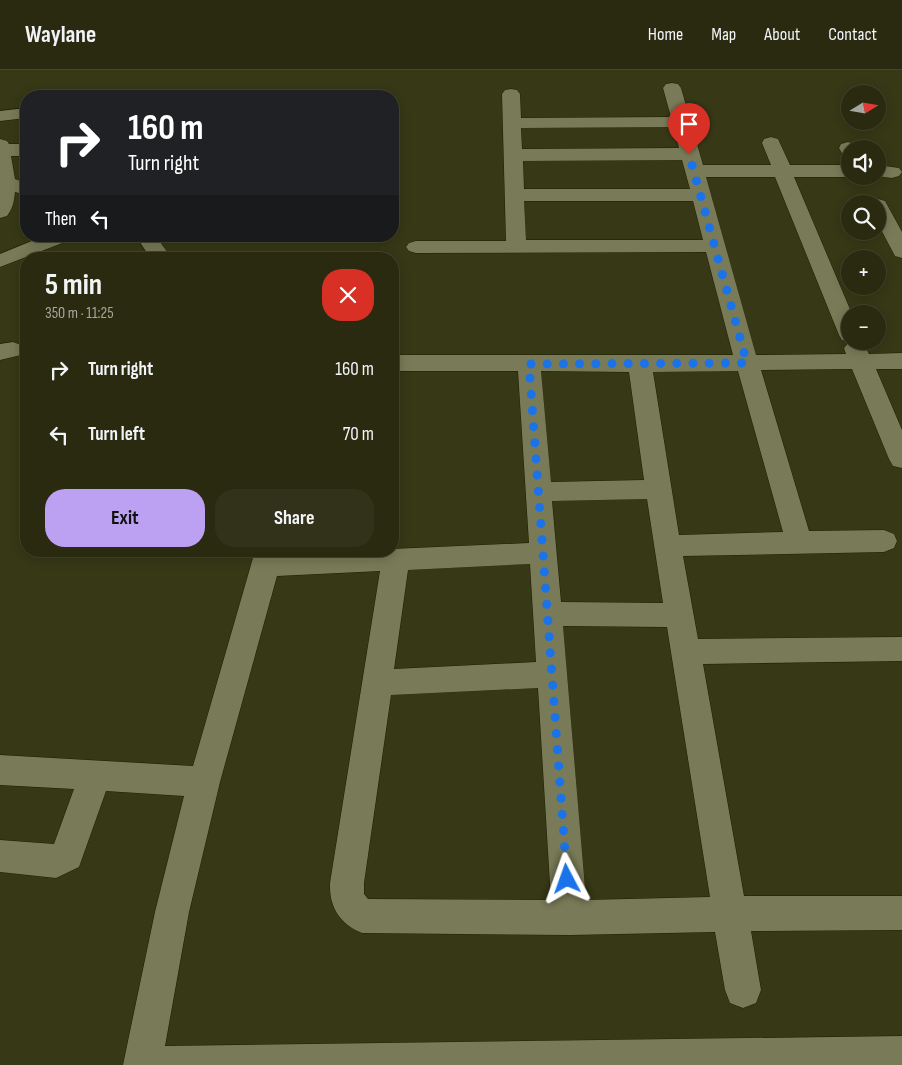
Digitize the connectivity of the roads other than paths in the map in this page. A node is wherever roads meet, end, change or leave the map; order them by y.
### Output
1 (672, 88) dead end
2 (511, 94) dead end
3 (20, 114) edge
4 (0, 116) edge
5 (511, 122) junction
6 (680, 122) junction
7 (771, 144) dead end
8 (1, 148) edge
9 (20, 150) edge
10 (512, 155) junction
11 (691, 163) junction
12 (782, 170) junction
13 (841, 171) edge
14 (4, 175) edge
15 (20, 185) edge
16 (875, 186) edge
17 (514, 195) junction
18 (701, 195) junction
19 (0, 212) edge
20 (48, 242) edge
21 (716, 246) junction
22 (416, 247) dead end
23 (516, 247) junction
24 (23, 252) edge
25 (902, 252) edge
26 (20, 253) edge
27 (0, 261) edge
28 (841, 313) edge
29 (857, 352) edge
30 (902, 361) edge
31 (399, 363) edge
32 (747, 363) junction
33 (529, 364) junction
34 (640, 364) junction
35 (902, 459) edge
36 (658, 489) junction
37 (537, 492) junction
38 (884, 541) dead end
39 (799, 542) junction
40 (668, 546) junction
41 (542, 553) junction
42 (268, 559) edge
43 (396, 560) junction
44 (548, 614) junction
45 (680, 615) junction
46 (902, 649) edge
47 (686, 652) junction
48 (552, 674) junction
49 (377, 683) junction
50 (0, 770) edge
51 (96, 776) junction
52 (204, 782) junction
53 (0, 856) edge
54 (902, 913) edge
55 (731, 914) junction
56 (570, 918) junction
57 (744, 990) dead end
58 (902, 1055) edge
59 (142, 1065) edge
60 (152, 1065) edge

1 - 6 street
2 - 5 street
3 - 4 street
5 - 6 street
5 - 10 street
6 - 11 street
7 - 12 street
8 - 9 street
8 - 14 street
10 - 11 street
10 - 17 street
11 - 12 street
11 - 18 street
12 - 13 street
12 - 28 street
14 - 15 street
14 - 19 street
16 - 25 street
17 - 18 street
17 - 23 street
18 - 21 street
20 - 24 street
21 - 23 street
21 - 32 street
22 - 23 street
26 - 27 street
29 - 30 street
29 - 32 street
29 - 35 street
31 - 33 street
32 - 34 street
32 - 39 street
33 - 34 street
33 - 37 street
34 - 36 street
36 - 37 street
36 - 40 street
37 - 41 street
38 - 39 street
39 - 40 street
40 - 45 street
41 - 43 street
41 - 44 street
42 - 43 street
42 - 52 street
43 - 49 street
44 - 45 street
44 - 48 street
45 - 47 street
46 - 47 street
47 - 55 street
48 - 49 street
48 - 56 street
49 - 56 street
50 - 51 street
51 - 52 street
51 - 53 street
52 - 59 street
54 - 55 street
55 - 56 street
55 - 57 street
58 - 60 street

